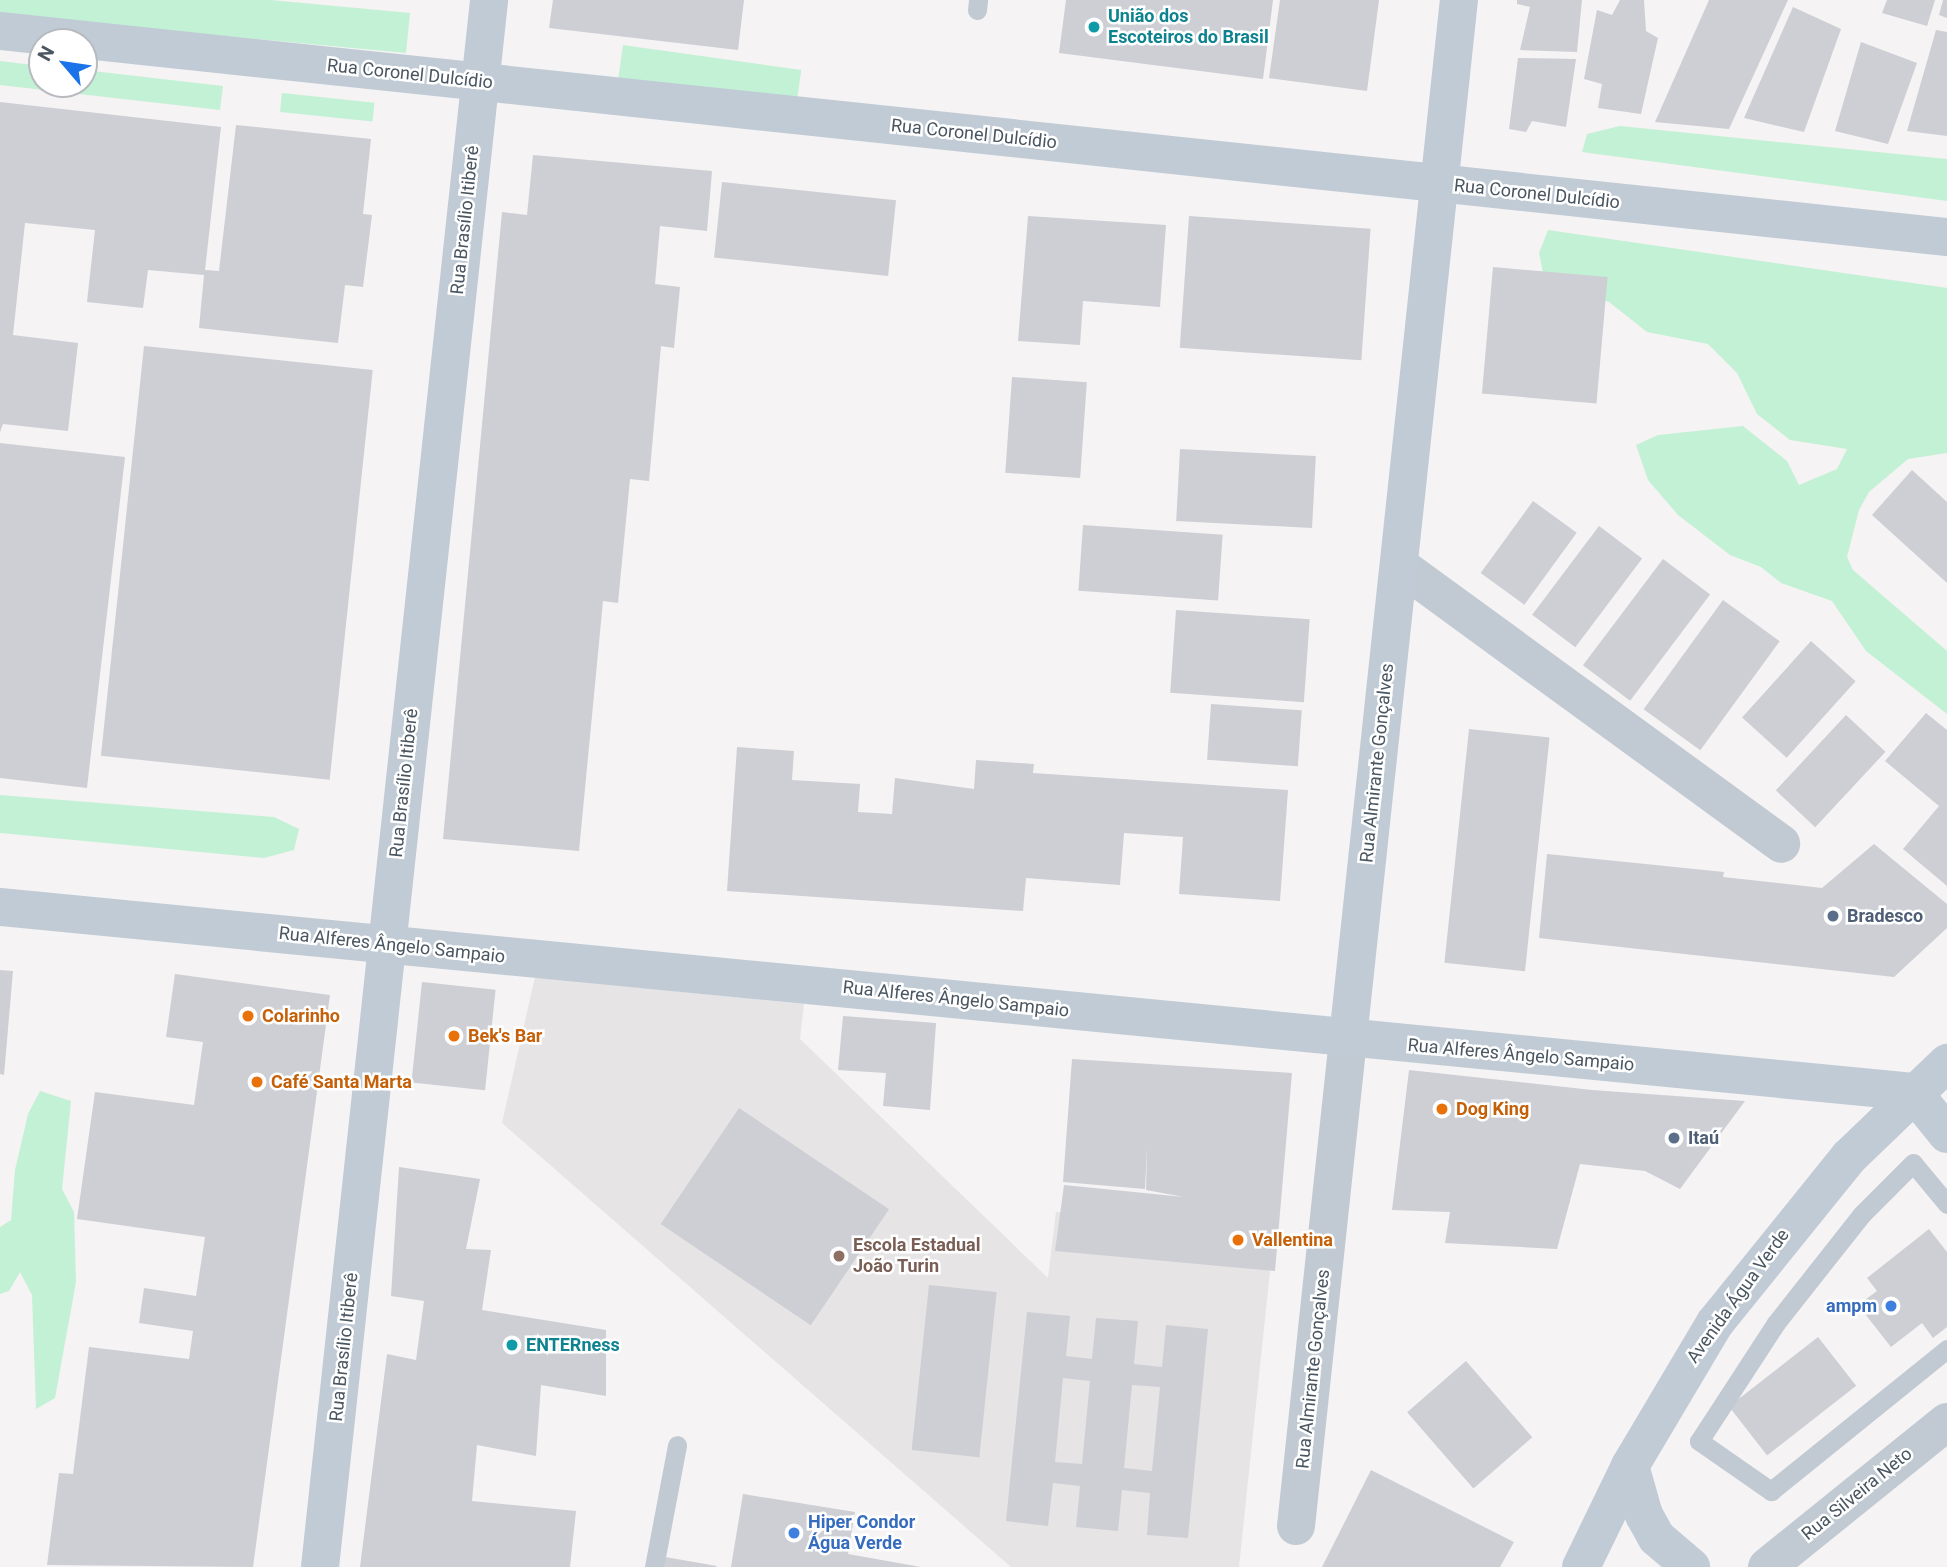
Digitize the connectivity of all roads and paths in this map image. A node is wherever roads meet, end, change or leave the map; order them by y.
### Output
1 (489, 0) edge
2 (1459, 0) edge
3 (0, 31) edge
4 (479, 82) junction
5 (1439, 183) junction
6 (1947, 237) edge
7 (1399, 565) junction
8 (1781, 844) dead end
9 (0, 907) edge
10 (387, 945) junction
11 (1348, 1038) junction
12 (1947, 1063) edge
13 (1913, 1092) junction
14 (1947, 1134) edge
15 (1947, 1203) edge
16 (1947, 1349) edge
17 (1947, 1422) edge
18 (677, 1445) dead end
19 (1630, 1466) junction
20 (1296, 1526) dead end
21 (320, 1567) edge
22 (654, 1567) edge
23 (1581, 1567) edge
24 (1691, 1567) edge
25 (1767, 1567) edge

1 - 4 main road, Rua Brasílio Itiberê
2 - 5 main road, Rua Almirante Gonçalves
3 - 4 main road, Rua Coronel Dulcídio
4 - 5 main road, Rua Coronel Dulcídio
4 - 10 main road, Rua Brasílio Itiberê
5 - 6 main road, Rua Coronel Dulcídio
5 - 7 main road, Rua Almirante Gonçalves
7 - 8 street
7 - 11 main road, Rua Almirante Gonçalves
9 - 10 main road, Rua Alferes Ângelo Sampaio
10 - 11 main road, Rua Alferes Ângelo Sampaio
10 - 21 main road, Rua Brasílio Itiberê
11 - 13 main road, Rua Alferes Ângelo Sampaio
11 - 20 street, Rua Almirante Gonçalves
12 - 13 main road, Avenida Água Verde
13 - 14 main road
13 - 19 main road, Avenida Água Verde
15 - 16 lane
17 - 25 street, Rua Silveira Neto
18 - 22 lane
19 - 23 main road, Avenida Água Verde
19 - 24 main road

